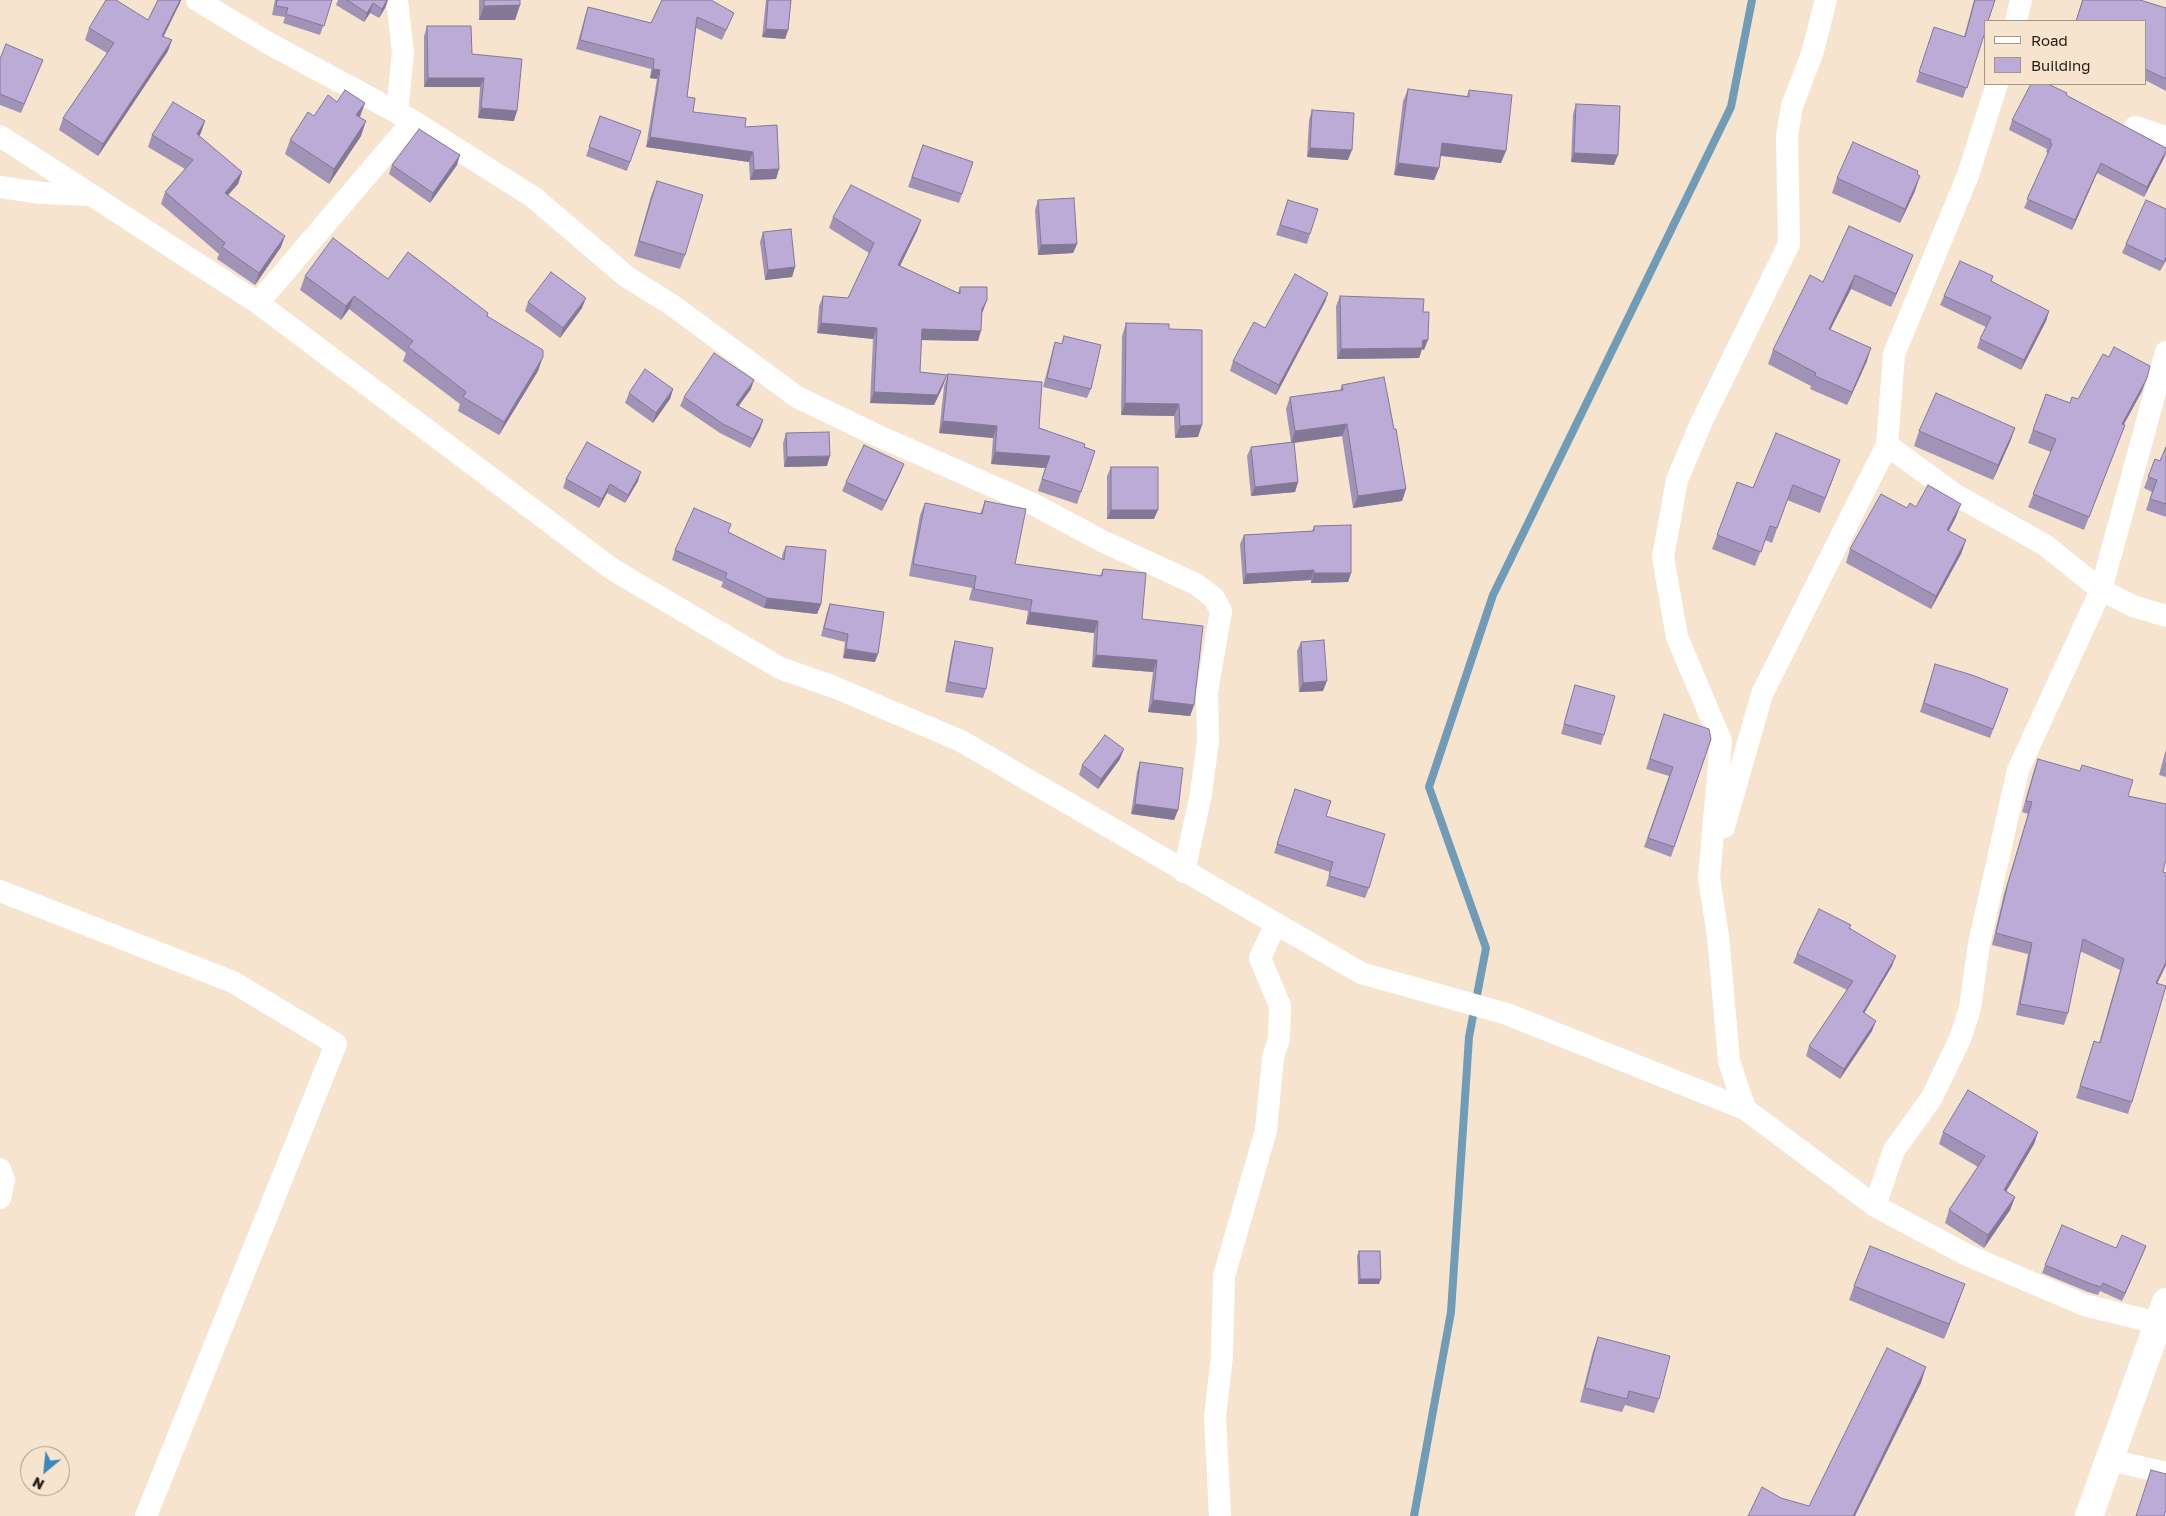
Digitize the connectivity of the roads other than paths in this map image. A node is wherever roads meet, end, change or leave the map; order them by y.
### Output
1 (197, 0) edge
2 (397, 0) edge
3 (1826, 0) edge
4 (2021, 0) edge
5 (2016, 20) edge
6 (1997, 85) edge
7 (405, 116) junction
8 (2135, 127) dead end
9 (0, 136) edge
10 (2166, 137) edge
11 (0, 187) edge
12 (93, 195) junction
13 (258, 303) junction
14 (2166, 352) edge
15 (1887, 445) junction
16 (2101, 590) junction
17 (2166, 616) edge
18 (1184, 872) junction
19 (1709, 878) junction
20 (0, 891) edge
21 (1275, 924) junction
22 (1745, 1109) junction
23 (0, 1169) edge
24 (0, 1198) edge
25 (1875, 1206) junction
26 (2162, 1312) edge
27 (2110, 1460) junction
28 (2166, 1473) edge
29 (146, 1516) edge
30 (1220, 1516) edge
31 (2089, 1516) edge

1 - 7 street
2 - 7 street
3 - 19 street
4 - 5 street
6 - 15 street
7 - 13 street
7 - 18 street
8 - 10 street
9 - 12 street
11 - 12 street
12 - 13 street
13 - 18 street
14 - 16 street
15 - 16 street
15 - 19 street
16 - 17 street
16 - 25 street
18 - 21 street
19 - 22 street
20 - 29 street
21 - 22 street
21 - 30 street
22 - 25 street
23 - 24 street
25 - 26 street
26 - 27 main road
27 - 28 street
27 - 31 main road

